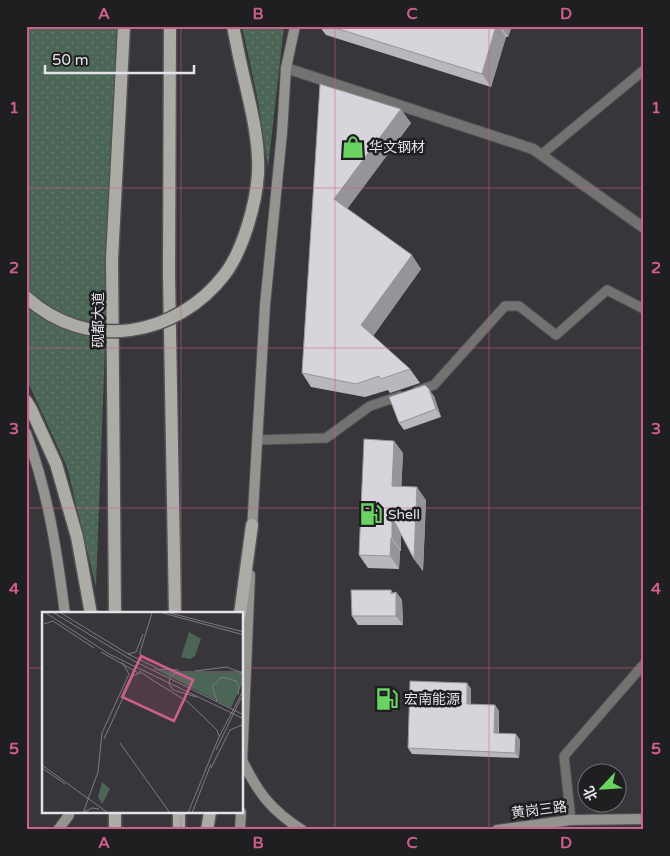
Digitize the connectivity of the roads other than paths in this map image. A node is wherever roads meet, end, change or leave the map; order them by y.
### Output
1 (124, 26) edge
2 (170, 26) edge
3 (233, 26) edge
4 (295, 26) edge
5 (286, 68) junction
6 (644, 70) edge
7 (541, 155) junction
8 (642, 224) edge
9 (26, 297) edge
10 (644, 309) edge
11 (26, 401) edge
12 (26, 433) edge
13 (257, 440) junction
14 (252, 526) junction
15 (64, 612) edge
16 (91, 612) edge
17 (115, 612) edge
18 (175, 612) edge
19 (240, 612) edge
20 (644, 664) edge
21 (244, 737) edge
22 (244, 765) edge
23 (69, 814) edge
24 (115, 814) edge
25 (179, 814) edge
26 (210, 814) edge
27 (241, 814) edge
28 (644, 819) edge
29 (571, 820) junction
30 (58, 830) edge
31 (68, 830) edge
32 (115, 830) edge
33 (180, 830) edge
34 (207, 830) edge
35 (240, 830) edge
36 (302, 830) edge
37 (497, 830) edge

1 - 17 main road, 砚都大道
2 - 18 main road
3 - 9 main road, bridge
4 - 5 street
5 - 7 street
5 - 13 street
6 - 7 lane
7 - 8 street
10 - 13 lane
11 - 16 main road
12 - 15 street
13 - 14 street
14 - 19 main road
14 - 21 street
20 - 29 lane
22 - 36 street
23 - 30 street
23 - 31 street
24 - 32 main road
25 - 33 main road
26 - 34 main road
27 - 35 street
28 - 29 street, 黄岗三路
29 - 37 street, 黄岗三路

